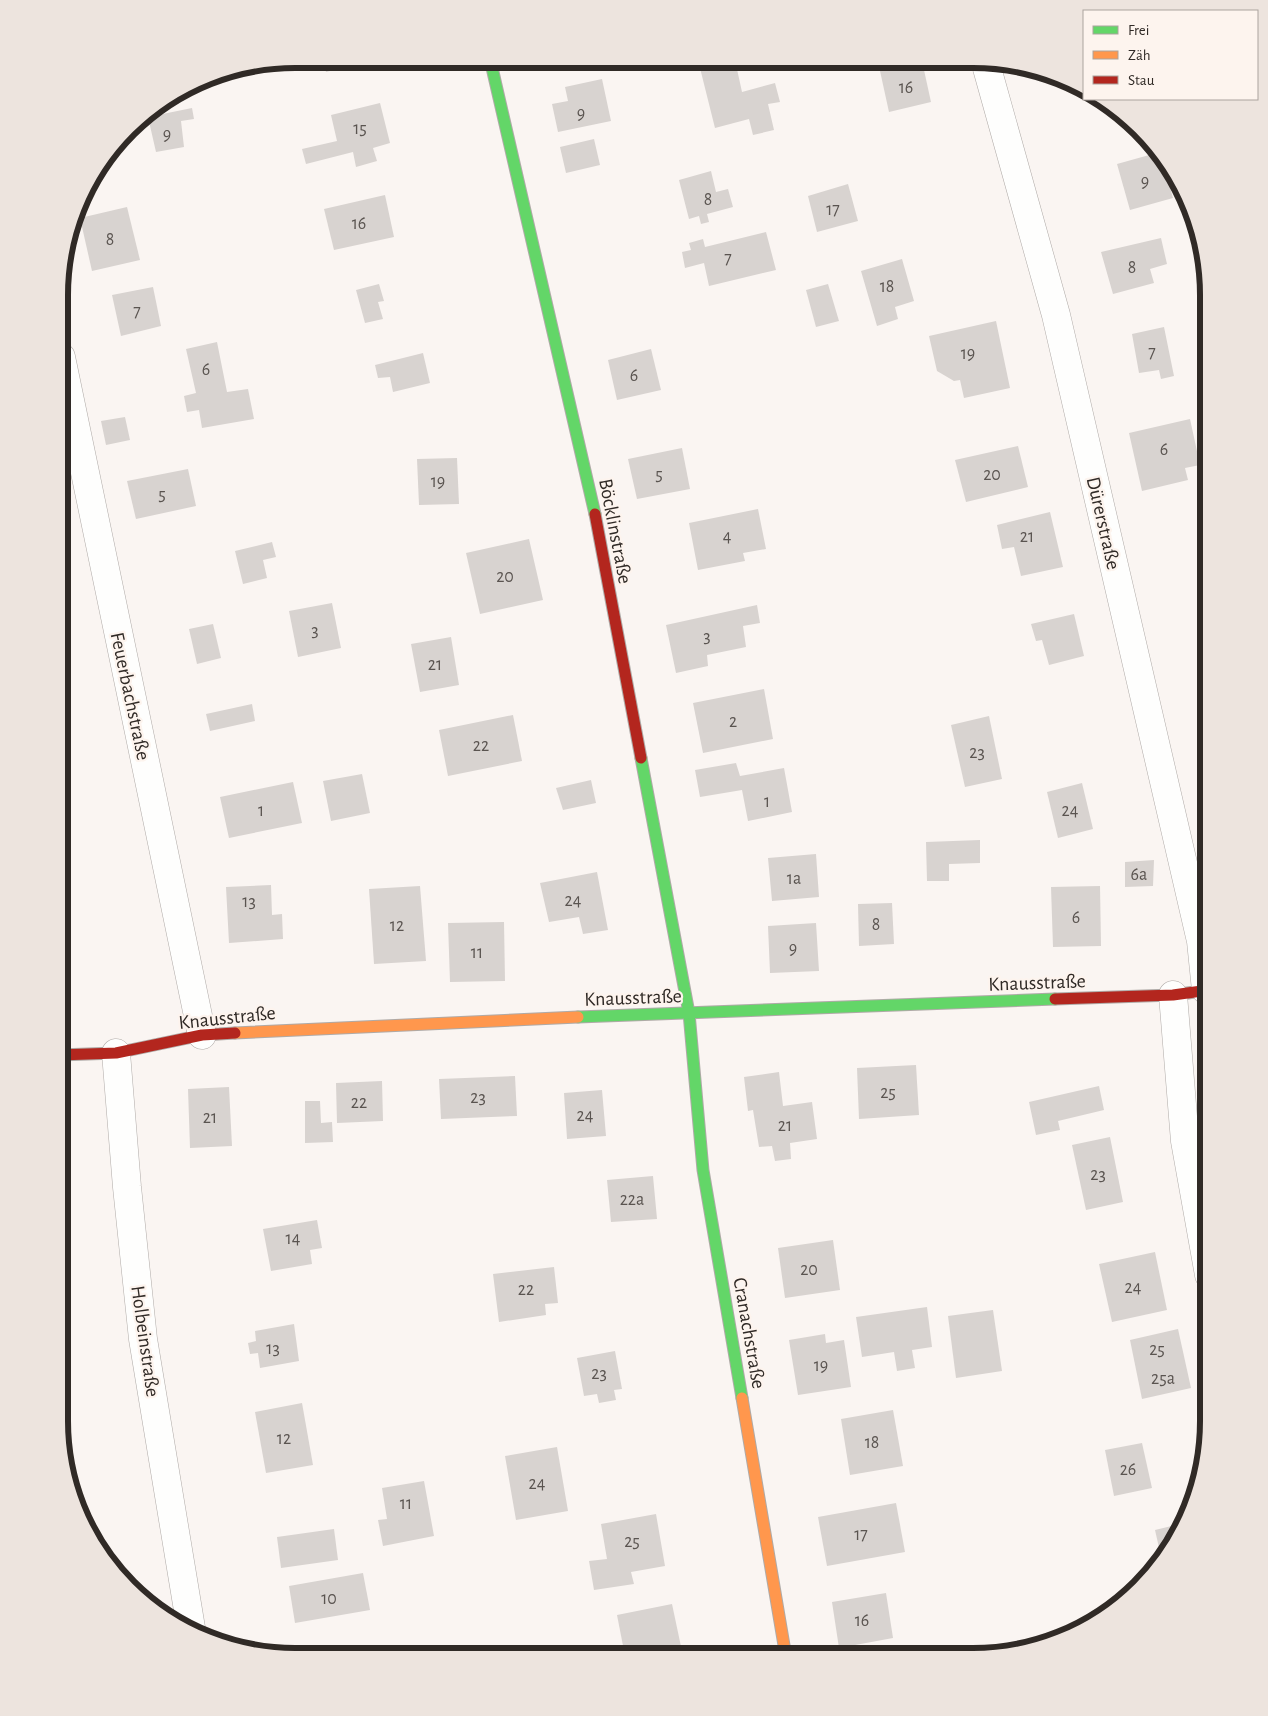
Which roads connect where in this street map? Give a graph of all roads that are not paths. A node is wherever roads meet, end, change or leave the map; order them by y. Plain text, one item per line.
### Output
1 (492, 68) edge
2 (986, 68) edge
3 (68, 391) edge
4 (1200, 944) edge
5 (1200, 991) edge
6 (1173, 995) junction
7 (688, 1013) junction
8 (202, 1035) junction
9 (116, 1053) junction
10 (68, 1055) edge
11 (1200, 1225) edge
12 (190, 1623) edge
13 (784, 1648) edge

1 - 7 street, Böcklinstraße
2 - 4 street, Dürerstraße
3 - 8 street, Feuerbachstraße
5 - 6 street, Knausstraße
6 - 7 street, Knausstraße
6 - 11 street
7 - 8 street, Knausstraße
7 - 13 street, Cranachstraße
8 - 9 street, Knausstraße
9 - 10 street, Knausstraße
9 - 12 street, Holbeinstraße

